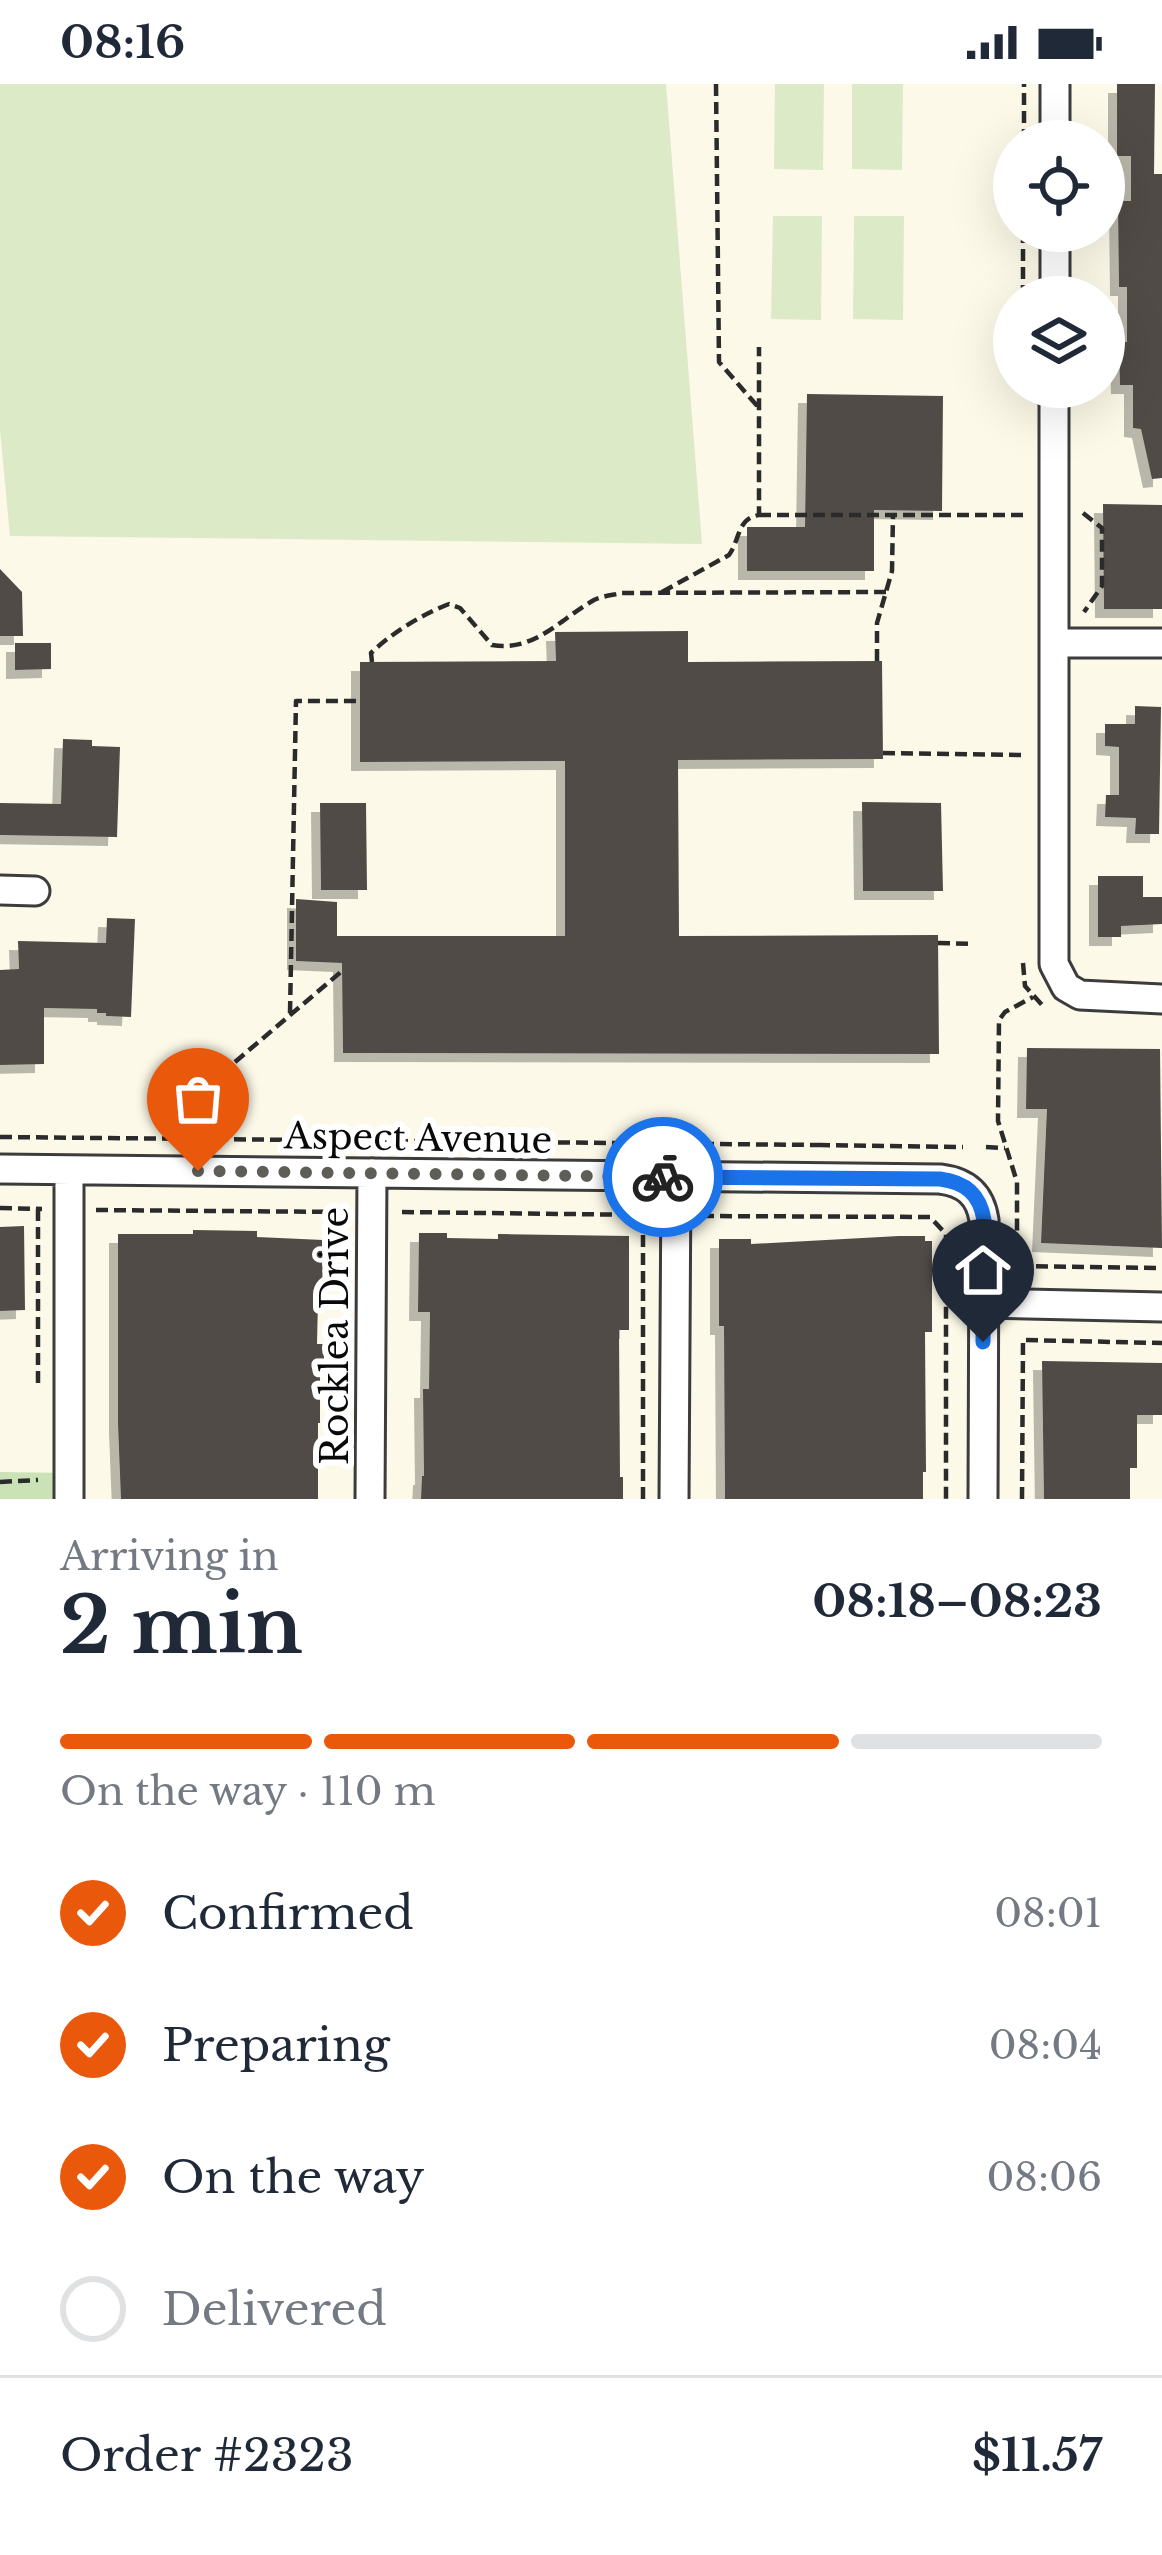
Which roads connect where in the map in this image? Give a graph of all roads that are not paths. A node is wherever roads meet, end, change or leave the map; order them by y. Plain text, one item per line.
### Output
1 (1055, 84) edge
2 (1055, 120) edge
3 (1054, 408) edge
4 (1054, 643) junction
5 (1162, 643) edge
6 (0, 890) edge
7 (34, 891) dead end
8 (1162, 998) edge
9 (0, 1169) edge
10 (69, 1170) junction
11 (372, 1173) junction
12 (676, 1177) junction
13 (984, 1303) junction
14 (1162, 1307) edge
15 (69, 1499) edge
16 (370, 1499) edge
17 (674, 1499) edge
18 (983, 1499) edge

1 - 2 street
3 - 4 street
4 - 5 street
4 - 8 street
6 - 7 street
9 - 10 street, Aspect Avenue
10 - 11 street, Aspect Avenue
10 - 15 street
11 - 12 street, Aspect Avenue
11 - 16 street, Rocklea Drive
12 - 13 street, Aspect Avenue
12 - 17 street
13 - 14 street
13 - 18 street

